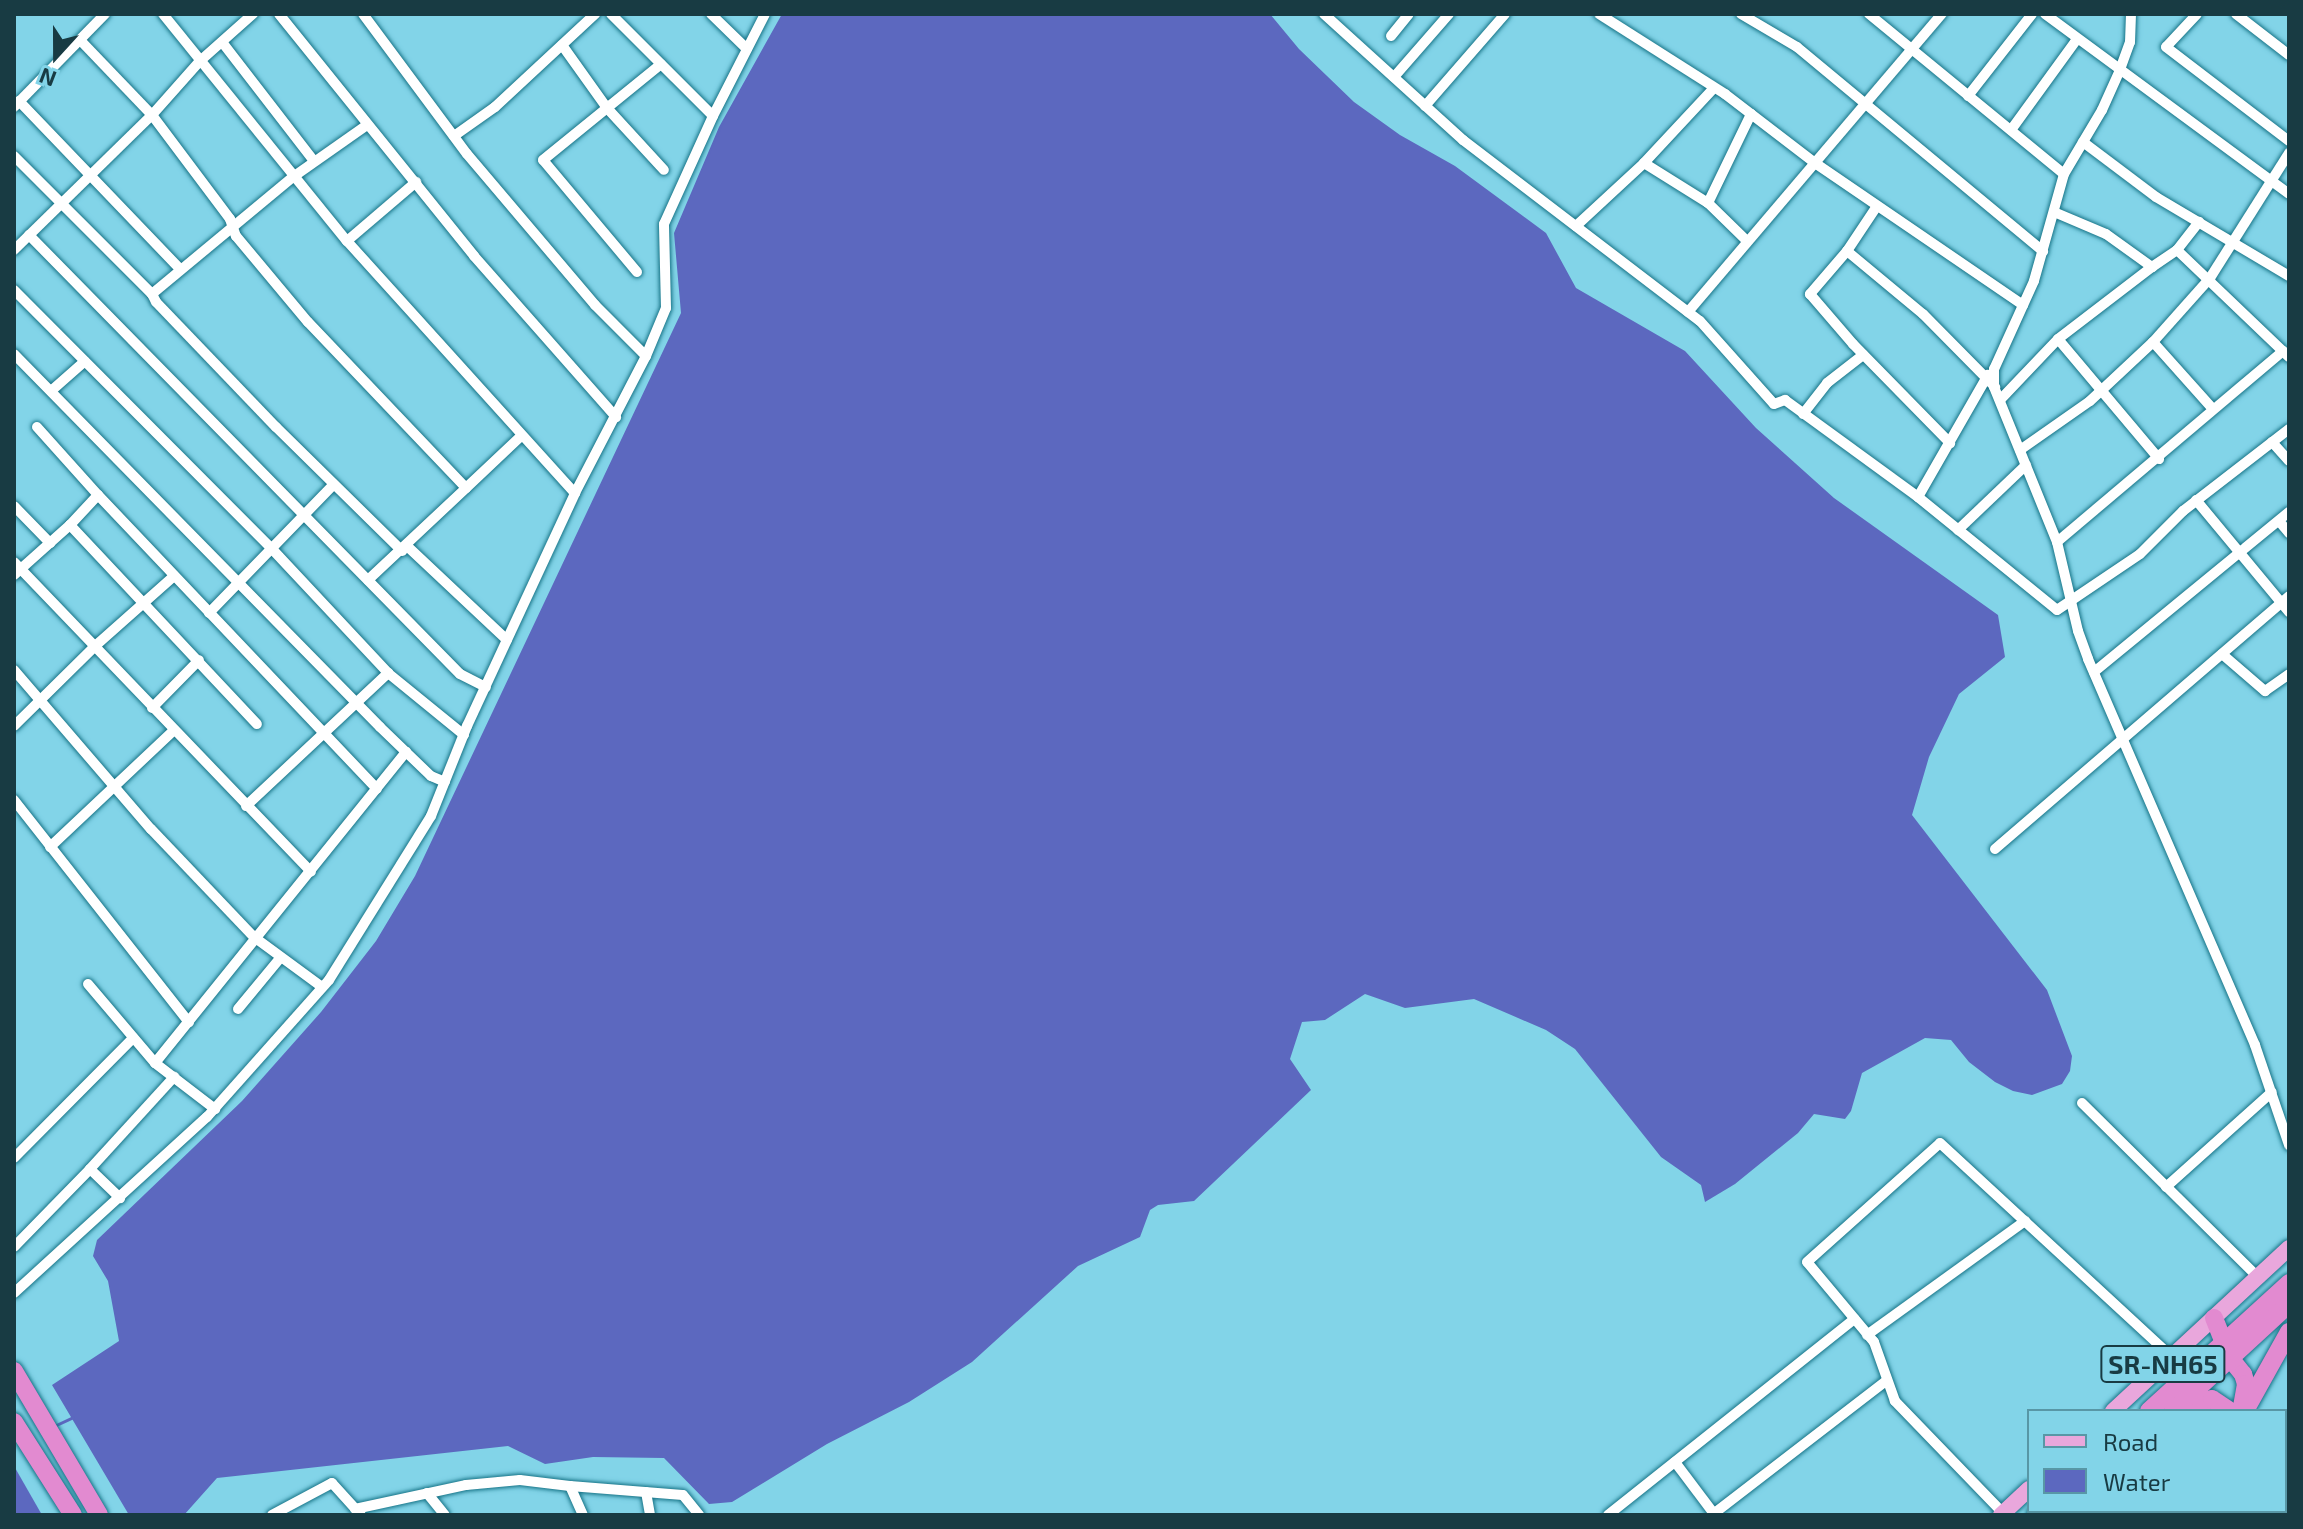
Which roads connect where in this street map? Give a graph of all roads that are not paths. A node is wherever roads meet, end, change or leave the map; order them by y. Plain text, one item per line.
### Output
1 (105, 14) edge
2 (163, 14) edge
3 (253, 14) edge
4 (279, 14) edge
5 (363, 14) edge
6 (595, 14) edge
7 (611, 14) edge
8 (711, 14) edge
9 (765, 14) edge
10 (1324, 14) edge
11 (1409, 14) edge
12 (1449, 14) edge
13 (1505, 14) edge
14 (1599, 14) edge
15 (1741, 14) edge
16 (1869, 14) edge
17 (1942, 14) edge
18 (2032, 14) edge
19 (2045, 14) edge
20 (2131, 14) edge
21 (2197, 14) edge
22 (2236, 14) edge
23 (1391, 36) dead end
24 (2077, 39) junction
25 (81, 41) junction
26 (222, 42) junction
27 (562, 45) junction
28 (747, 49) junction
29 (1913, 50) junction
30 (2289, 55) edge
31 (200, 61) junction
32 (661, 64) junction
33 (2120, 70) junction
34 (1394, 77) junction
35 (1713, 89) junction
36 (1968, 96) junction
37 (17, 104) edge
38 (1868, 104) junction
39 (1425, 106) junction
40 (607, 108) junction
41 (1751, 114) junction
42 (152, 115) junction
43 (713, 116) junction
44 (367, 125) junction
45 (2011, 130) junction
46 (454, 136) junction
47 (2289, 141) edge
48 (2083, 142) junction
49 (2289, 153) edge
50 (14, 156) edge
51 (314, 161) junction
52 (1644, 163) junction
53 (1815, 163) junction
54 (664, 170) dead end
55 (90, 174) junction
56 (2064, 174) junction
57 (293, 177) junction
58 (2272, 181) junction
59 (416, 182) junction
60 (2289, 194) edge
61 (62, 202) junction
62 (1708, 203) junction
63 (1877, 206) junction
64 (2054, 212) junction
65 (2199, 222) junction
66 (1576, 226) junction
67 (233, 228) junction
68 (29, 235) junction
69 (347, 241) junction
70 (1747, 241) junction
71 (2233, 242) junction
72 (14, 250) edge
73 (2177, 250) junction
74 (1847, 251) junction
75 (2043, 251) junction
76 (2152, 267) junction
77 (180, 269) junction
78 (637, 272) dead end
79 (2289, 276) edge
80 (2210, 278) junction
81 (14, 290) edge
82 (152, 294) junction
83 (2023, 305) junction
84 (1688, 312) junction
85 (2058, 339) junction
86 (2153, 342) junction
87 (14, 354) edge
88 (2286, 354) edge
89 (1863, 355) junction
90 (646, 356) junction
91 (85, 361) junction
92 (1989, 384) junction
93 (2011, 390) junction
94 (2103, 390) junction
95 (51, 391) junction
96 (2000, 400) junction
97 (2212, 408) junction
98 (1803, 414) junction
99 (616, 417) junction
100 (37, 427) dead end
101 (2289, 429) edge
102 (521, 436) junction
103 (2272, 442) junction
104 (1950, 443) junction
105 (2020, 450) junction
106 (2159, 459) junction
107 (2289, 461) edge
108 (2026, 465) junction
109 (333, 485) junction
110 (466, 488) junction
111 (575, 493) junction
112 (98, 495) junction
113 (1918, 497) junction
114 (2196, 500) junction
115 (14, 506) edge
116 (2289, 512) edge
117 (304, 515) junction
118 (2279, 521) junction
119 (70, 525) junction
120 (1958, 530) junction
121 (2289, 533) edge
122 (2057, 542) junction
123 (50, 543) junction
124 (405, 549) junction
125 (273, 550) junction
126 (2241, 553) junction
127 (16, 568) edge
128 (174, 576) junction
129 (368, 580) junction
130 (241, 584) junction
131 (143, 601) junction
132 (2071, 603) junction
133 (2287, 604) edge
134 (209, 613) junction
135 (507, 640) junction
136 (94, 647) junction
137 (2222, 654) junction
138 (199, 660) junction
139 (14, 670) edge
140 (2094, 672) junction
141 (388, 673) junction
142 (2289, 674) edge
143 (486, 687) junction
144 (41, 699) junction
145 (356, 702) junction
146 (152, 708) junction
147 (257, 724) dead end
148 (14, 726) edge
149 (174, 730) junction
150 (323, 735) junction
151 (464, 735) junction
152 (2123, 740) junction
153 (406, 752) junction
154 (445, 782) junction
155 (117, 786) junction
156 (377, 789) junction
157 (14, 800) edge
158 (246, 806) junction
159 (50, 847) junction
160 (1995, 849) dead end
161 (311, 872) junction
162 (254, 937) junction
163 (281, 957) junction
164 (88, 984) dead end
165 (322, 987) junction
166 (238, 1009) dead end
167 (189, 1022) junction
168 (132, 1039) junction
169 (155, 1063) junction
170 (174, 1077) junction
171 (2272, 1092) junction
172 (2082, 1103) dead end
173 (215, 1109) junction
174 (2289, 1145) edge
175 (15, 1155) edge
176 (90, 1169) junction
177 (2166, 1187) junction
178 (120, 1198) junction
179 (2025, 1221) junction
180 (14, 1247) edge
181 (2289, 1248) edge
182 (2258, 1277) junction
183 (2289, 1283) edge
184 (14, 1293) edge
185 (2289, 1304) edge
186 (2214, 1318) junction
187 (1854, 1319) junction
188 (1867, 1335) junction
189 (2289, 1335) edge
190 (2231, 1350) junction
191 (2171, 1356) junction
192 (14, 1371) edge
193 (1887, 1380) junction
194 (2245, 1407) edge
195 (2115, 1409) edge
196 (2152, 1409) edge
197 (2177, 1409) edge
198 (2180, 1409) edge
199 (2227, 1409) edge
200 (14, 1422) edge
201 (1675, 1462) junction
202 (570, 1486) junction
203 (2027, 1491) edge
204 (646, 1492) junction
205 (427, 1493) junction
206 (358, 1512) edge
207 (1714, 1514) edge
208 (2002, 1514) edge
209 (73, 1515) edge
210 (99, 1515) edge
211 (272, 1515) edge
212 (445, 1515) edge
213 (583, 1515) edge
214 (650, 1515) edge
215 (699, 1515) edge
216 (1608, 1515) edge

1 - 25 street
2 - 31 street
3 - 26 street
4 - 44 street
5 - 46 street
6 - 27 street
7 - 32 street
8 - 28 street
9 - 28 street
10 - 34 street
11 - 23 street
12 - 34 street
13 - 39 street
14 - 35 street
15 - 38 street
16 - 29 street
17 - 29 street
18 - 36 street
19 - 24 street
20 - 33 street
21 - 47 street
22 - 30 street
24 - 33 street
24 - 45 street
25 - 37 street
25 - 42 street
26 - 31 street
26 - 51 street
27 - 40 street
27 - 46 street
28 - 43 street
29 - 36 street
29 - 38 street
31 - 42 street
31 - 57 street
32 - 40 street
32 - 43 street
33 - 48 street
33 - 58 street
34 - 39 street
35 - 41 street
35 - 52 street
36 - 45 street
37 - 55 street
38 - 53 street
38 - 75 street
39 - 66 street
40 - 54 street
40 - 78 street
41 - 53 street
41 - 62 street
42 - 55 street
42 - 67 street
43 - 90 street
44 - 51 street
44 - 59 street
45 - 56 street
46 - 90 street
48 - 56 street
48 - 65 street
49 - 58 street
50 - 61 street
51 - 57 street
52 - 62 street
52 - 66 street
53 - 63 street
53 - 70 street
55 - 61 street
55 - 77 street
56 - 64 street
57 - 67 street
57 - 69 street
58 - 60 street
58 - 71 street
59 - 69 street
59 - 99 street
61 - 68 street
61 - 82 street
62 - 70 street
63 - 74 street
63 - 83 street
64 - 75 street
64 - 76 street
65 - 71 street
65 - 73 street
66 - 84 street
67 - 77 street
67 - 110 street
68 - 72 street
68 - 117 street
69 - 102 street
70 - 84 street
71 - 79 street
71 - 80 street
73 - 76 street
73 - 80 street
74 - 89 street
74 - 92 street
75 - 83 street
76 - 85 street
77 - 82 street
80 - 86 street
80 - 88 street
81 - 91 street
82 - 109 street
83 - 92 street
84 - 98 street
85 - 93 street
85 - 94 street
86 - 94 street
86 - 97 street
87 - 95 street
88 - 97 street
89 - 98 street
89 - 104 street
90 - 99 street
91 - 95 street
91 - 125 street
92 - 93 street
92 - 96 street
92 - 104 street
93 - 96 street
94 - 105 street
94 - 106 street
95 - 130 street
96 - 105 street
97 - 106 street
98 - 113 street
99 - 111 street
100 - 112 street
101 - 103 street
102 - 110 street
102 - 111 street
103 - 107 street
103 - 114 street
104 - 113 street
105 - 108 street
106 - 122 street
108 - 120 street
108 - 122 street
109 - 117 street
109 - 124 street
110 - 124 street
111 - 135 street
112 - 119 street
112 - 128 street
113 - 120 street
114 - 126 street
114 - 132 street
115 - 123 street
116 - 118 street
117 - 125 street
117 - 129 street
118 - 121 street
118 - 126 street
119 - 123 street
119 - 131 street
120 - 132 street
122 - 132 street
123 - 127 street
124 - 129 street
124 - 135 street
125 - 130 street
125 - 141 street
126 - 133 street
126 - 140 street
127 - 136 street
128 - 131 street
128 - 134 street
129 - 143 street
130 - 134 street
130 - 145 street
131 - 136 street
131 - 138 street
132 - 140 street
133 - 137 street
134 - 150 street
135 - 143 street
136 - 144 street
136 - 146 street
137 - 142 street
137 - 152 street
138 - 146 street
138 - 147 street
139 - 144 street
140 - 152 street
141 - 145 street
141 - 151 street
143 - 151 street
144 - 148 street
144 - 155 street
145 - 150 street
145 - 153 street
146 - 149 street
149 - 155 street
149 - 158 street
150 - 156 street
150 - 158 street
151 - 154 street
152 - 160 street
152 - 171 street
153 - 154 street
153 - 156 street
154 - 165 street
155 - 159 street
155 - 162 street
156 - 161 street
157 - 159 street
158 - 161 street
159 - 167 street
161 - 162 street
162 - 163 street
162 - 167 street
163 - 165 street
163 - 166 street
164 - 168 street
165 - 173 street
167 - 169 street
168 - 169 street
168 - 175 street
169 - 170 street
170 - 173 street
170 - 176 street
171 - 174 street
171 - 177 street
172 - 177 street
173 - 178 street
176 - 178 street
176 - 180 street
177 - 182 street
178 - 184 street
179 - 187 street
179 - 188 street
179 - 191 street
181 - 182 main road, SR-NH65
182 - 186 main road, SR-NH65
183 - 190 highway
185 - 190 highway
186 - 190 highway, SR-NH65
186 - 191 main road, SR-NH65
187 - 188 street
187 - 201 street
188 - 193 street
189 - 194 highway
190 - 194 highway
190 - 196 highway
190 - 197 highway
191 - 195 main road, SR-NH65
192 - 210 highway
193 - 207 street
193 - 208 street
198 - 199 highway
200 - 209 highway
201 - 207 street
201 - 216 street
202 - 204 street
202 - 205 street
202 - 213 street
203 - 208 main road
204 - 214 street
204 - 215 street
205 - 206 street
205 - 212 street
206 - 211 street

